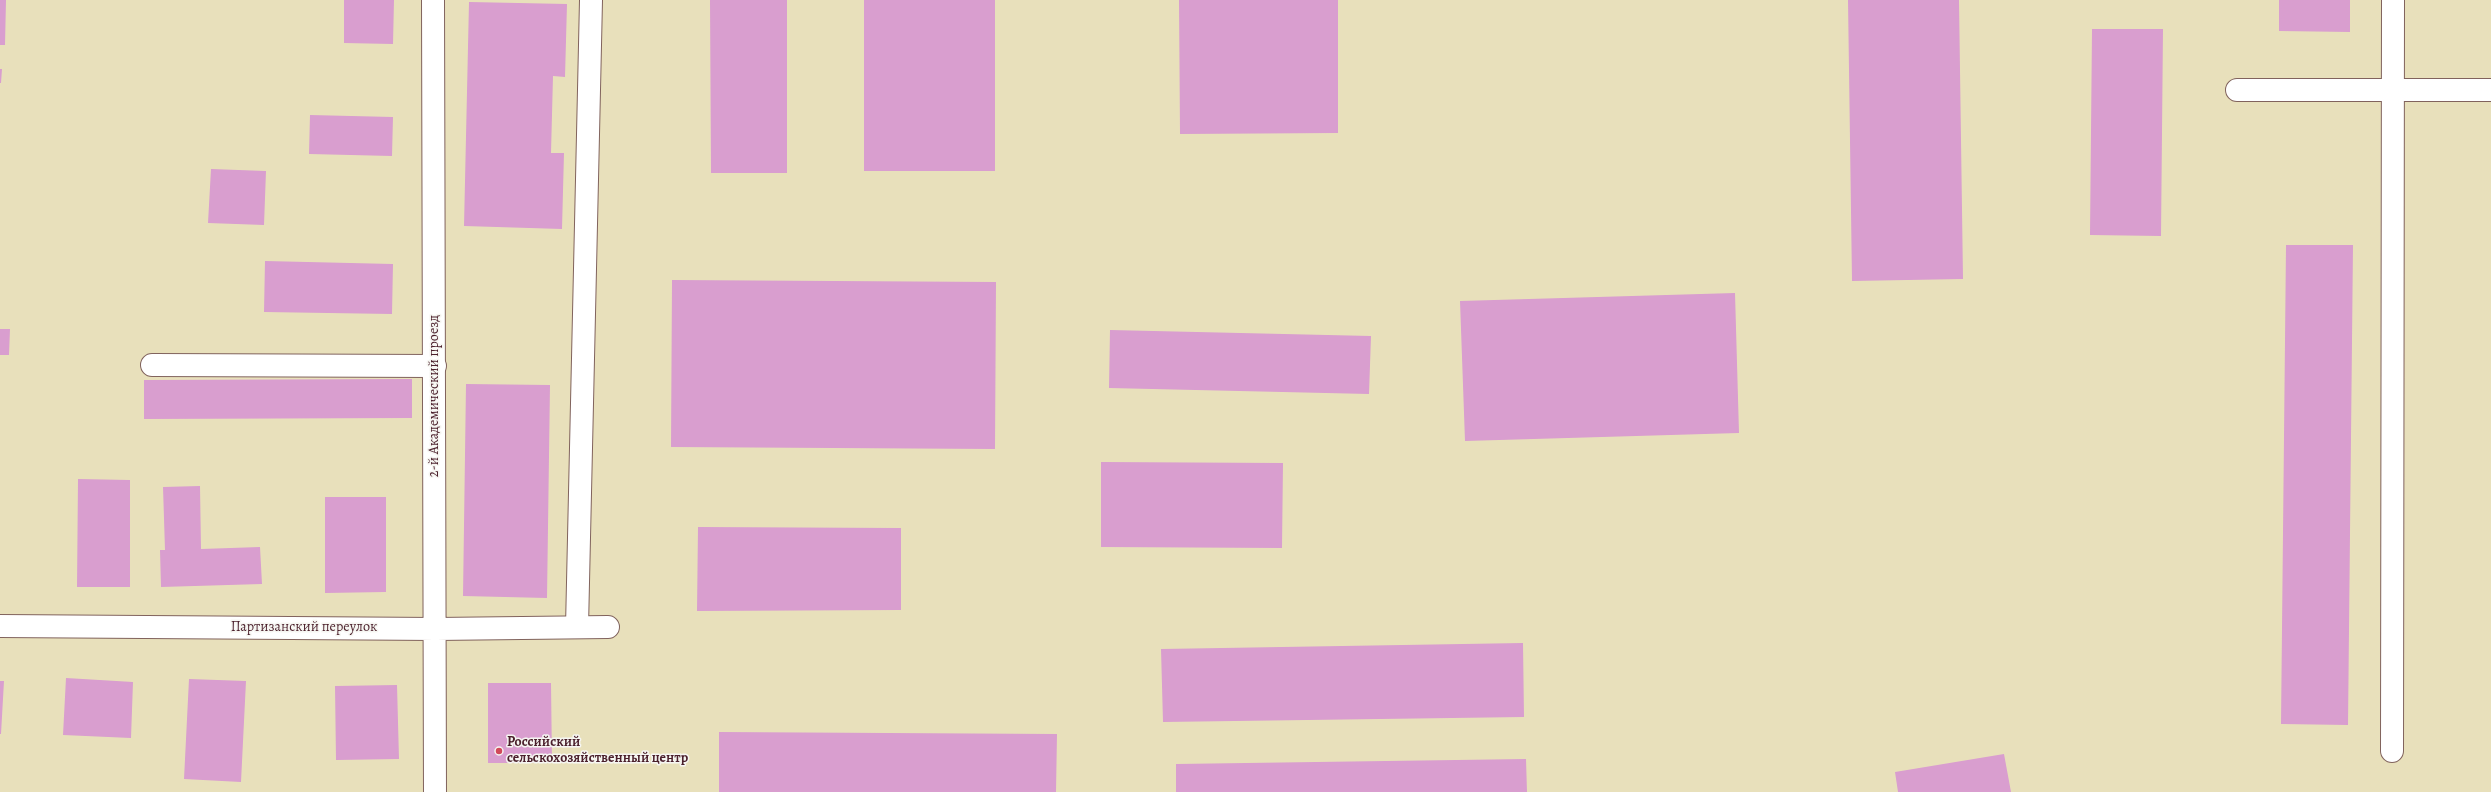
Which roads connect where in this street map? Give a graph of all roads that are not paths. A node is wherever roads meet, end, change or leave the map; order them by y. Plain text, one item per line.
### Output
1 (433, 0) edge
2 (592, 0) edge
3 (2393, 0) edge
4 (2237, 90) dead end
5 (2392, 90) junction
6 (2491, 90) edge
7 (152, 365) dead end
8 (435, 366) junction
9 (0, 626) edge
10 (577, 627) junction
11 (608, 627) dead end
12 (436, 628) junction
13 (2392, 751) dead end
14 (435, 792) edge

1 - 8 street, 2-й Академический проезд
2 - 10 street
3 - 5 street
4 - 5 street
5 - 6 street
5 - 13 street
7 - 8 street
8 - 12 street, 2-й Академический проезд
9 - 12 street, Партизанский переулок
10 - 11 street, Партизанский переулок
10 - 12 street, Партизанский переулок
12 - 14 street, 2-й Академический проезд

